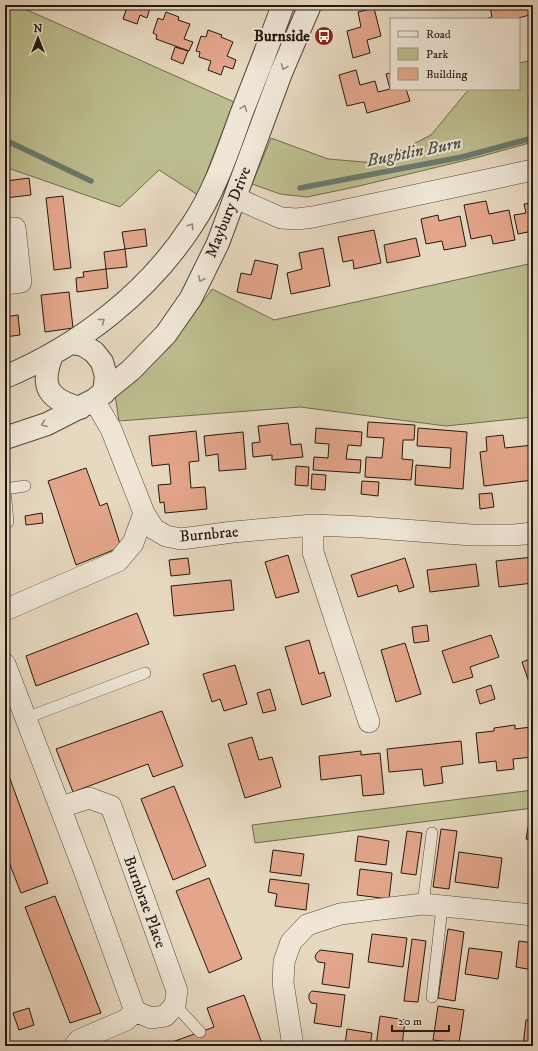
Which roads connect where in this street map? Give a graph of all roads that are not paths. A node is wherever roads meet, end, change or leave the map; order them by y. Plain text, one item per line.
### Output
1 (283, 5) edge
2 (310, 5) edge
3 (533, 170) edge
4 (236, 198) junction
5 (5, 229) edge
6 (5, 284) edge
7 (71, 343) junction
8 (52, 355) junction
9 (5, 377) edge
10 (92, 400) junction
11 (5, 438) edge
12 (25, 486) dead end
13 (5, 489) edge
14 (144, 513) junction
15 (8, 522) dead end
16 (313, 525) junction
17 (533, 533) edge
18 (5, 610) edge
19 (5, 664) edge
20 (145, 673) dead end
21 (26, 718) junction
22 (369, 722) dead end
23 (60, 807) junction
24 (432, 833) dead end
25 (432, 905) junction
26 (533, 915) edge
27 (432, 997) dead end
28 (175, 1005) junction
29 (135, 1011) junction
30 (200, 1032) dead end
31 (74, 1046) edge
32 (292, 1046) edge

7 -> 1 street, Maybury Drive
2 -> 4 street, Maybury Drive
3 - 4 street
4 -> 10 street, Maybury Drive
5 - 6 street
7 - 8 street, Maybury Drive
7 - 10 street
8 - 9 street, Maybury Drive
8 - 10 street
10 -> 11 street, Maybury Drive
10 - 14 street, Burnbrae
12 - 13 lane
13 - 15 lane
14 - 16 street, Burnbrae
14 - 18 street
16 - 17 street, Burnbrae
16 - 22 street
19 - 21 street
20 - 21 lane
21 - 23 street
23 - 28 street, Burnbrae Place
23 - 29 street
24 - 25 lane
25 - 26 street
25 - 27 lane
25 - 32 street
28 - 29 street
28 - 30 lane
29 - 31 street

